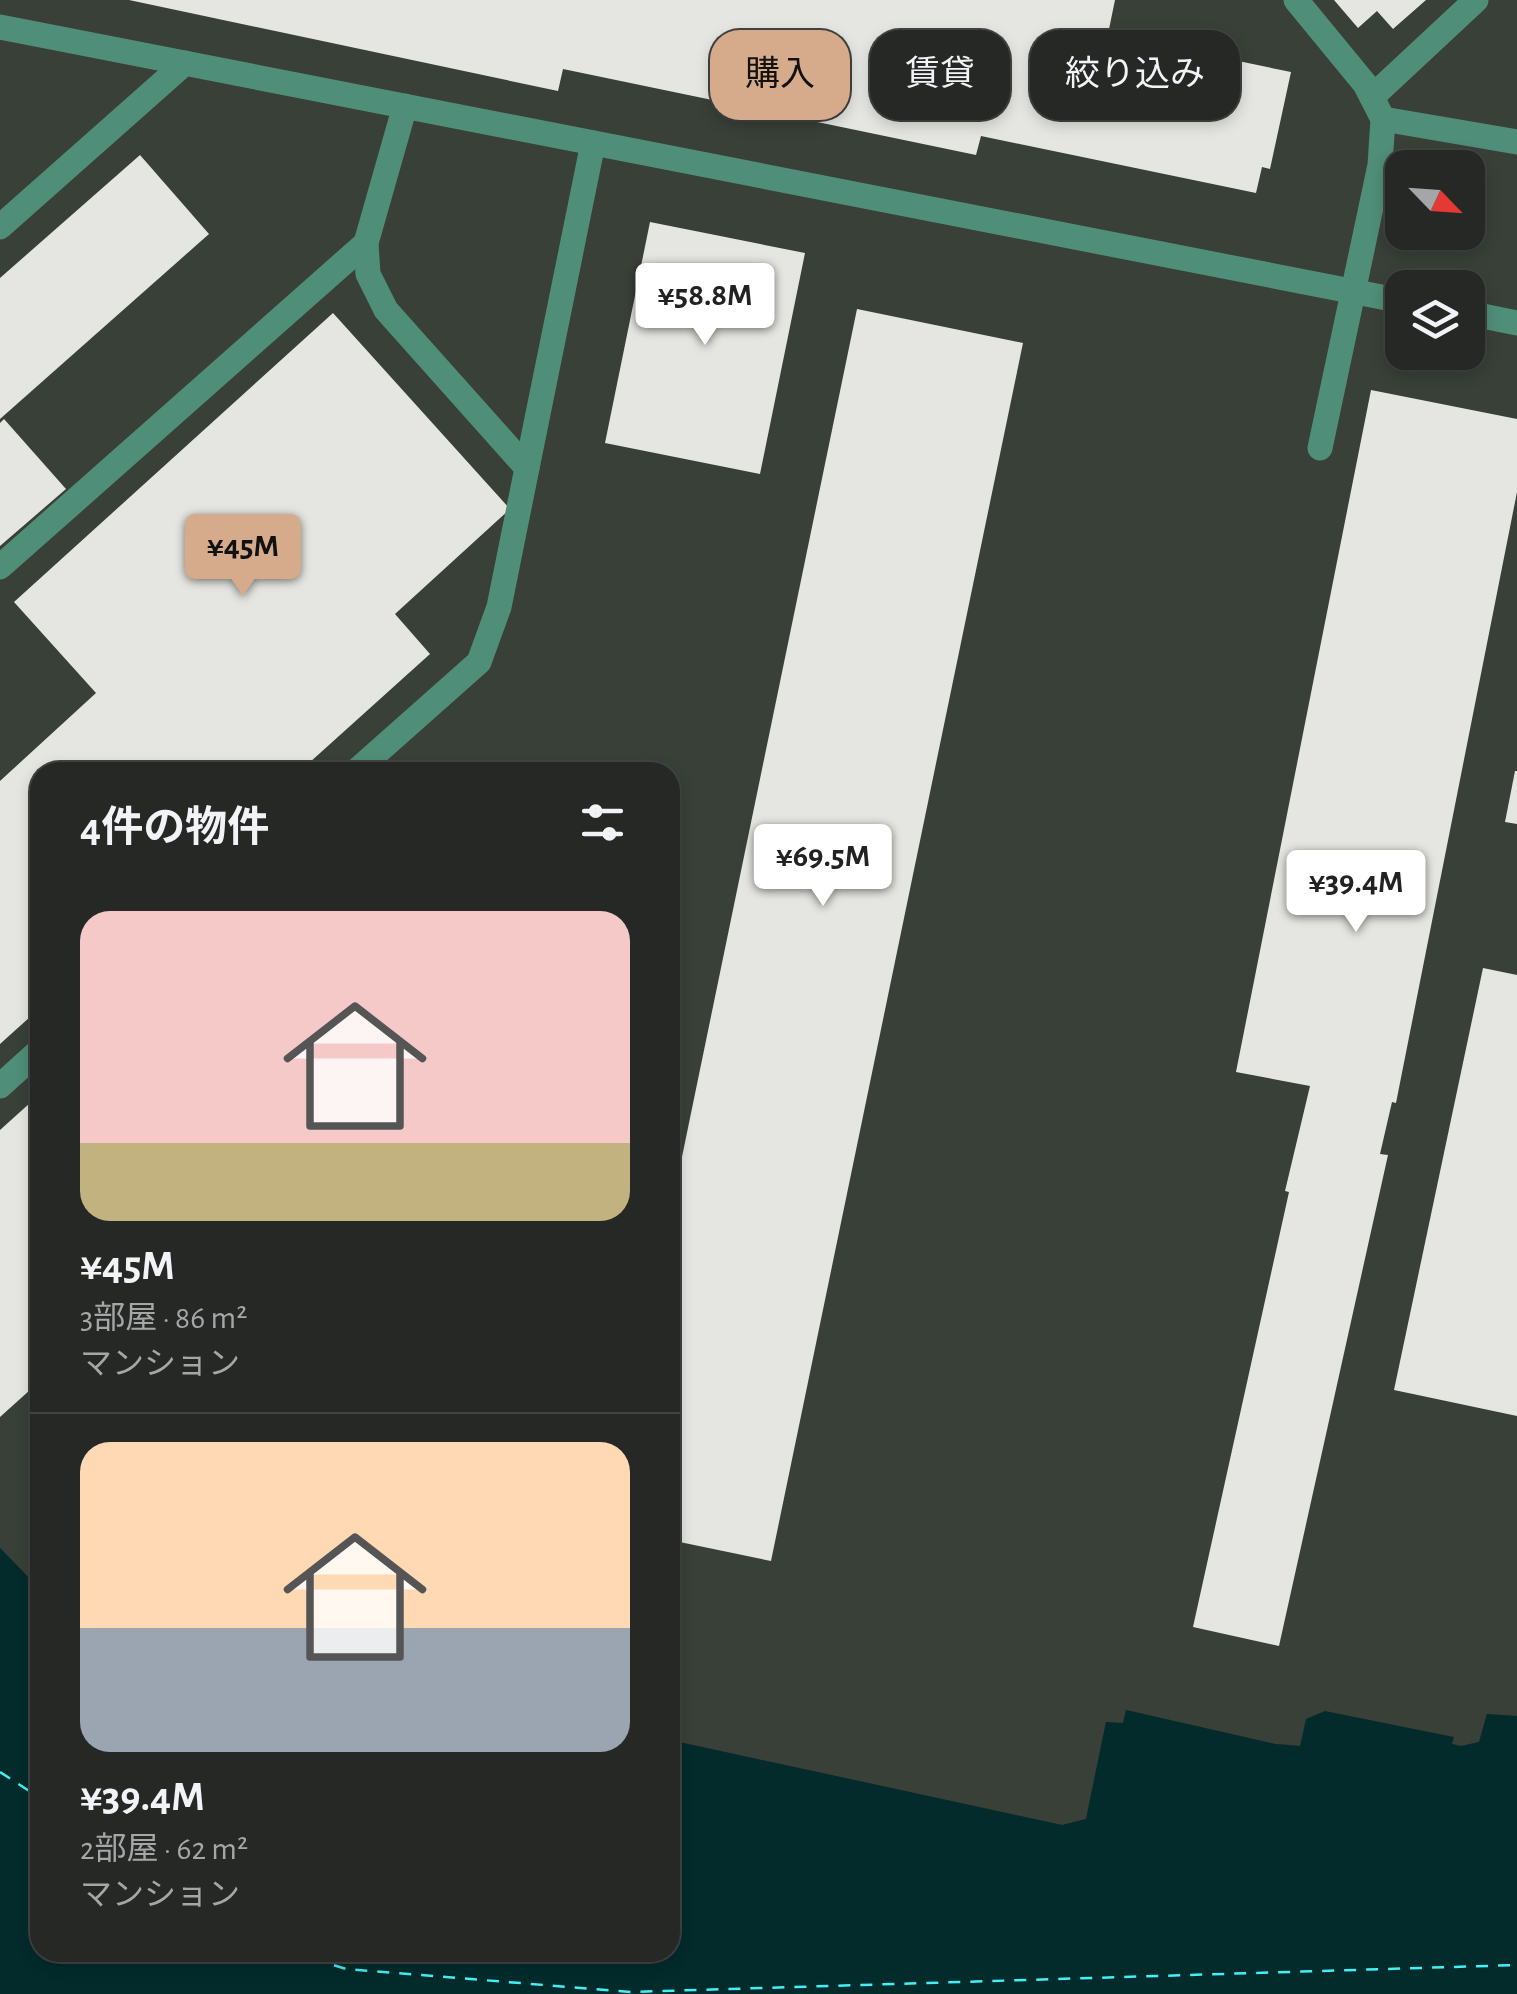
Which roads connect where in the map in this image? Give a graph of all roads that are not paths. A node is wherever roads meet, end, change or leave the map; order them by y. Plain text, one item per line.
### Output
1 (1296, 0) edge
2 (1476, 0) edge
3 (0, 27) edge
4 (185, 63) junction
5 (405, 106) junction
6 (1378, 108) junction
7 (1517, 142) edge
8 (593, 143) junction
9 (0, 227) edge
10 (366, 243) junction
11 (1353, 291) junction
12 (1385, 298) edge
13 (1485, 317) edge
14 (1517, 323) edge
15 (1320, 448) dead end
16 (528, 468) junction
17 (0, 567) edge
18 (365, 762) edge
19 (30, 1059) edge
20 (0, 1086) edge

1 - 6 lane
2 - 6 lane
3 - 4 lane
4 - 5 lane
4 - 9 lane
5 - 8 lane
5 - 10 lane
6 - 7 lane
6 - 11 lane
8 - 11 lane
8 - 16 lane
10 - 16 lane
10 - 17 lane
11 - 12 lane
11 - 15 lane
13 - 14 lane
16 - 18 lane
19 - 20 lane

